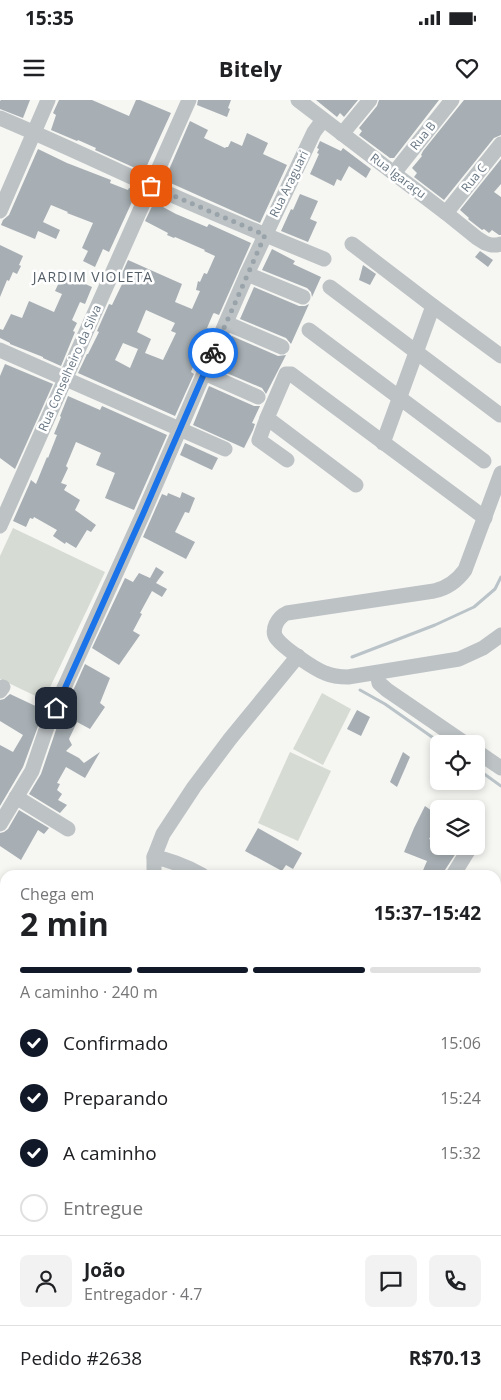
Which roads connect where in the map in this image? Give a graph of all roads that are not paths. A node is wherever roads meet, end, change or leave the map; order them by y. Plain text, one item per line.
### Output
1 (48, 100) edge
2 (189, 100) edge
3 (298, 100) edge
4 (370, 100) edge
5 (452, 100) edge
6 (0, 118) edge
7 (323, 120) junction
8 (34, 132) junction
9 (342, 134) junction
10 (501, 144) edge
11 (394, 172) junction
12 (151, 186) junction
13 (0, 211) edge
14 (446, 212) junction
15 (265, 235) junction
16 (352, 244) dead end
17 (501, 244) edge
18 (324, 259) dead end
19 (247, 274) junction
20 (330, 287) dead end
21 (302, 297) dead end
22 (433, 306) junction
23 (226, 323) junction
24 (309, 330) dead end
25 (282, 347) dead end
26 (0, 350) edge
27 (416, 352) junction
28 (501, 356) edge
29 (204, 372) junction
30 (65, 378) junction
31 (258, 397) dead end
32 (399, 398) junction
33 (500, 415) dead end
34 (267, 418) junction
35 (180, 429) junction
36 (383, 443) junction
37 (225, 449) dead end
38 (287, 460) dead end
39 (484, 461) dead end
40 (501, 473) edge
41 (356, 485) dead end
42 (6, 493) edge
43 (485, 518) junction
44 (0, 526) edge
45 (501, 635) edge
46 (298, 656) junction
47 (377, 672) junction
48 (453, 735) edge
49 (485, 757) edge
50 (501, 768) edge
51 (16, 797) junction
52 (0, 824) edge
53 (68, 829) dead end
54 (466, 855) edge
55 (154, 857) junction
56 (154, 870) edge
57 (193, 870) edge
58 (456, 870) edge

1 - 8 street
2 - 12 street, Rua Conselheiro da Silva
3 - 7 street, Rua Igaraçu
4 - 9 street
5 - 11 street, Rua B
6 - 8 street
7 - 9 street, Rua Igaraçu
7 - 15 street, Rua Araguari
8 - 12 street
8 - 13 street
9 - 11 street, Rua Igaraçu
10 - 14 street, Rua C
11 - 14 street, Rua Igaraçu
12 - 15 street
12 - 30 street, Rua Conselheiro da Silva
14 - 17 street, Rua Igaraçu
15 - 18 street
15 - 19 street, Rua Araguari
16 - 22 street
19 - 21 street
19 - 23 street, Rua Araguari
20 - 27 street
22 - 27 street
22 - 28 street
23 - 25 street
23 - 29 street, Rua Araguari
24 - 32 street
26 - 30 street
27 - 32 street
27 - 33 street
29 - 31 street
29 - 35 street, Rua Araguari
30 - 35 street
30 - 42 street, Rua Conselheiro da Silva
32 - 36 street
32 - 39 street
34 - 36 street
34 - 38 street
34 - 41 street
35 - 37 street
35 - 51 street, Rua Araguari
36 - 43 street
40 - 43 street
42 - 44 street, Rua Conselheiro da Silva
43 - 46 street
45 - 47 street
46 - 47 street
46 - 55 street
47 - 48 street
49 - 50 street
51 - 52 street, Rua Araguari
51 - 53 street
54 - 58 street
55 - 56 street
55 - 57 street

